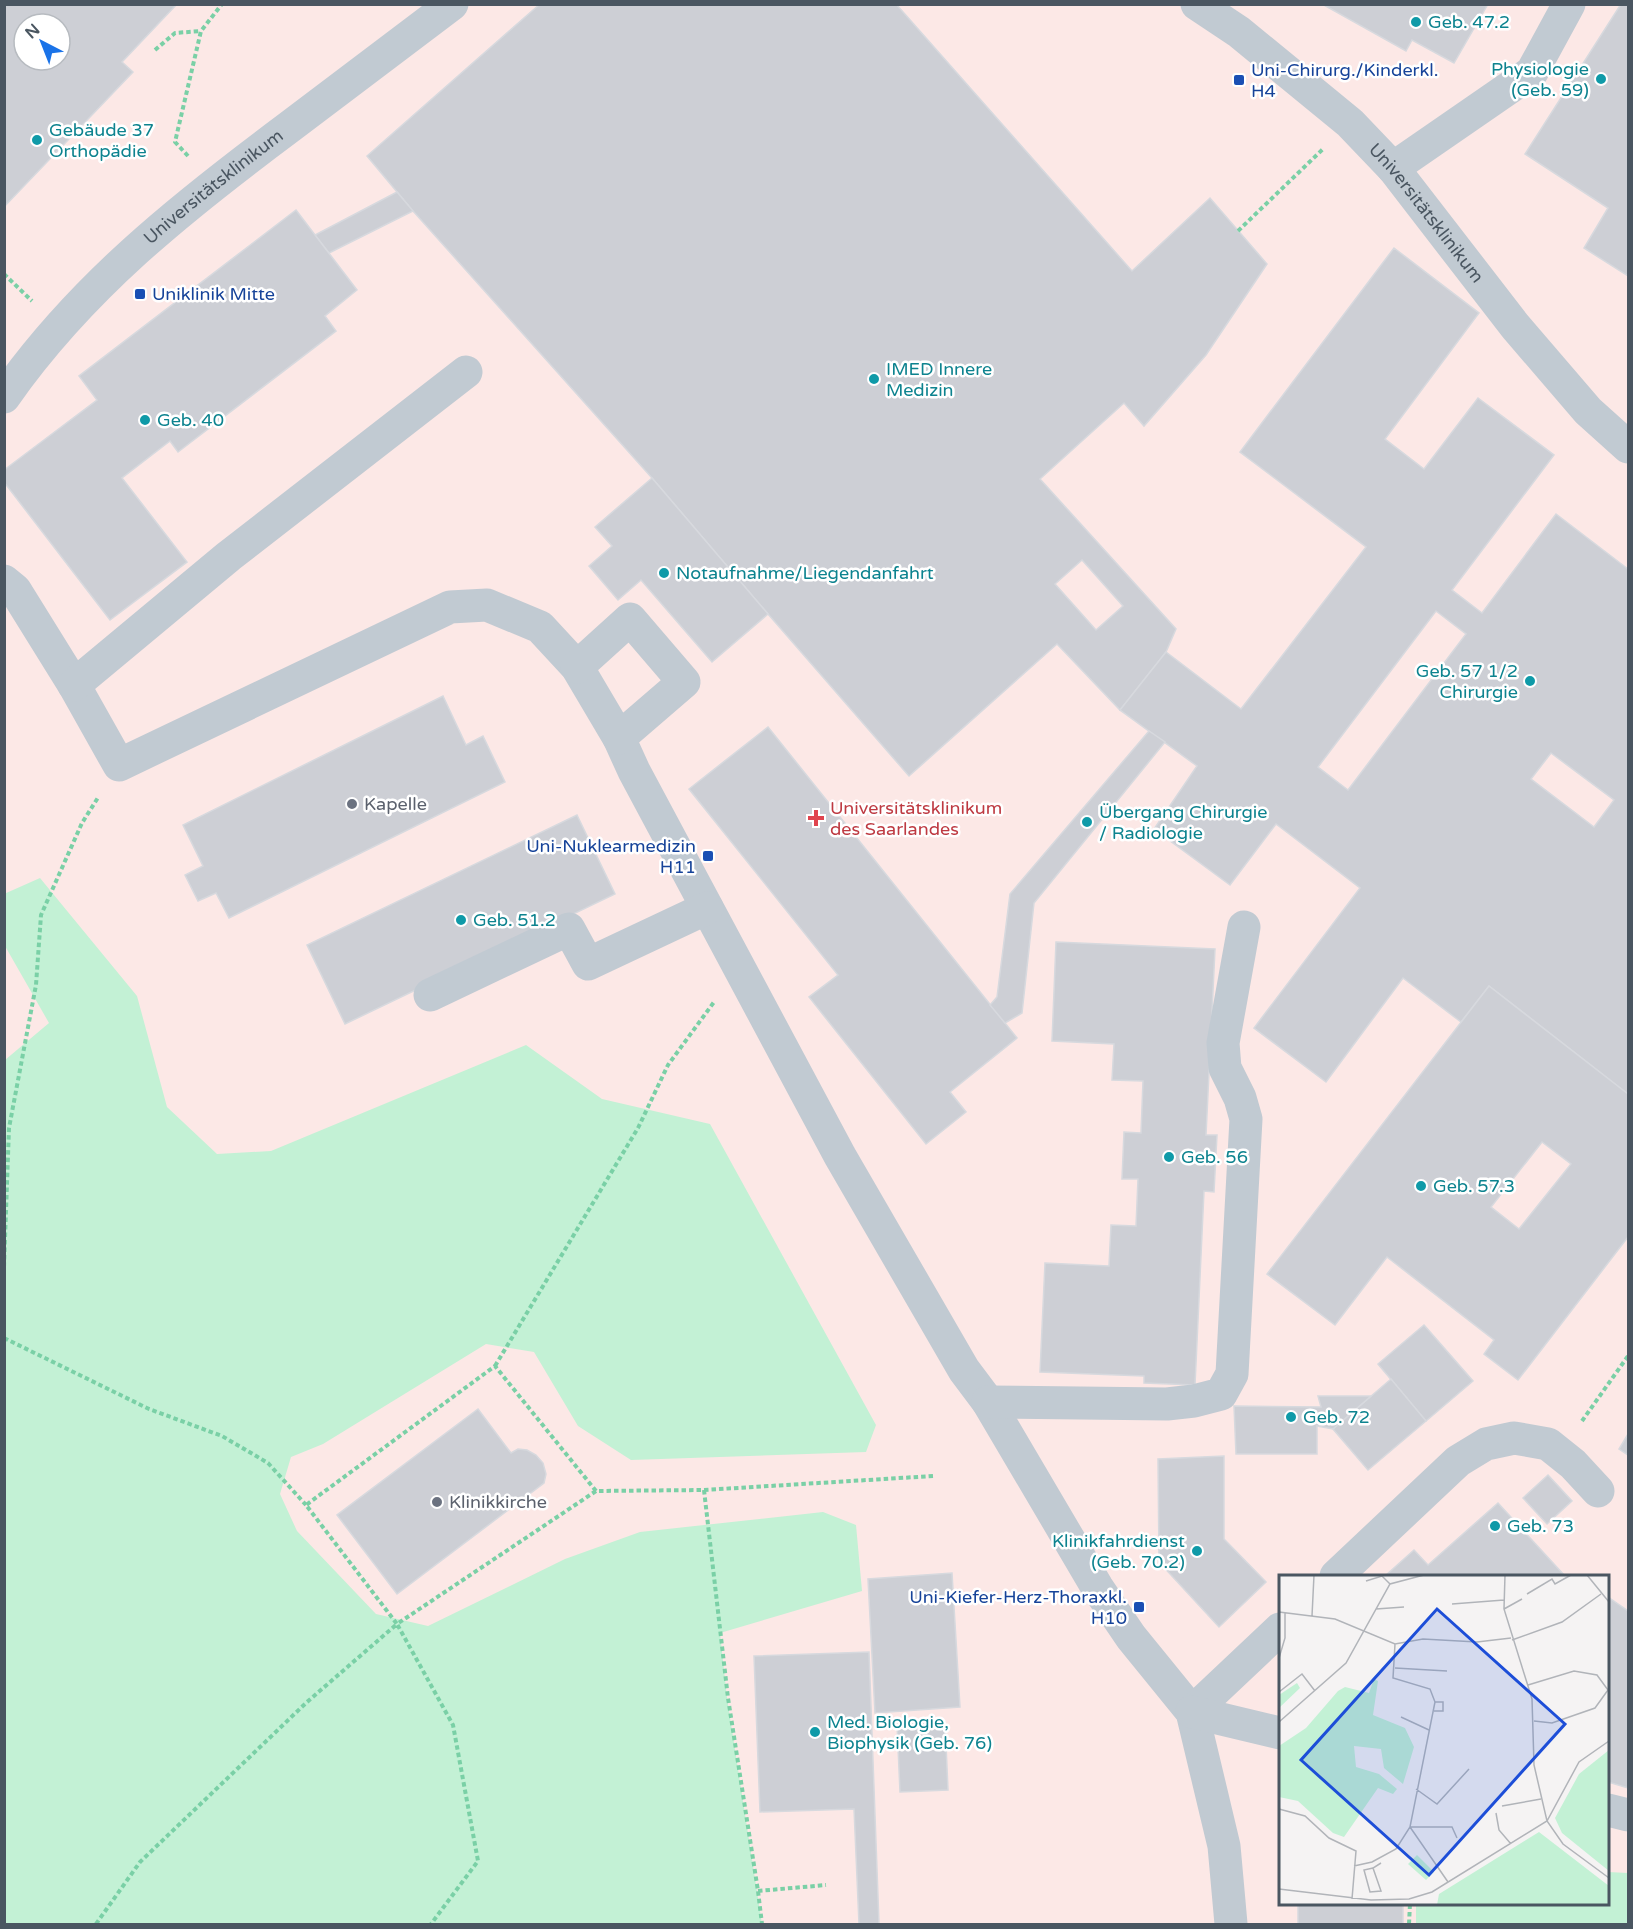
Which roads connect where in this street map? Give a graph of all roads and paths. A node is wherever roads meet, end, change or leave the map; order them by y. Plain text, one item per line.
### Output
1 (222, 4) edge
2 (452, 4) edge
3 (1197, 4) edge
4 (1569, 4) edge
5 (201, 31) junction
6 (155, 50) dead end
7 (1350, 123) junction
8 (1393, 168) junction
9 (212, 184) junction
10 (1238, 231) dead end
11 (466, 372) dead end
12 (4, 397) edge
13 (1629, 447) edge
14 (4, 581) edge
15 (577, 667) junction
16 (75, 686) junction
17 (619, 738) junction
18 (119, 765) junction
19 (706, 908) junction
20 (1244, 927) dead end
21 (738, 968) junction
22 (430, 995) dead end
23 (4, 1267) edge
24 (4, 1338) edge
25 (1629, 1356) edge
26 (495, 1366) junction
27 (988, 1402) junction
28 (1559, 1453) junction
29 (933, 1476) dead end
30 (704, 1490) junction
31 (596, 1491) junction
32 (1598, 1491) dead end
33 (306, 1505) junction
34 (1337, 1575) edge
35 (397, 1624) junction
36 (1279, 1631) edge
37 (1192, 1712) junction
38 (1279, 1733) edge
39 (1609, 1810) edge
40 (1629, 1815) edge
41 (826, 1885) dead end
42 (758, 1891) junction
43 (1410, 1905) edge
44 (96, 1924) edge
45 (431, 1924) edge
46 (762, 1924) edge
47 (1231, 1924) edge
48 (1409, 1924) edge

1 - 5 path
2 - 9 street, Universitätsklinikum
3 - 7 street, Universitätsklinikum
4 - 8 street
5 - 6 path
5 - 9 path
7 - 8 street, Universitätsklinikum
7 - 10 path
8 - 13 street, Universitätsklinikum
9 - 12 street, Universitätsklinikum
11 - 16 street
14 - 16 street
15 - 17 street
15 - 17 street
15 - 18 street
16 - 18 street
17 - 19 street
18 - 23 path
19 - 21 street
19 - 22 street
20 - 27 street
21 - 26 path
21 - 27 street
24 - 33 path
25 - 28 path
26 - 31 path
26 - 33 path
27 - 37 street
28 - 32 street
28 - 34 street
29 - 30 path
30 - 31 path
30 - 42 path
31 - 35 path
33 - 35 path
35 - 44 path
35 - 45 path
36 - 37 street
37 - 38 street
37 - 47 street
39 - 40 street
41 - 42 path
42 - 46 path
43 - 48 path

